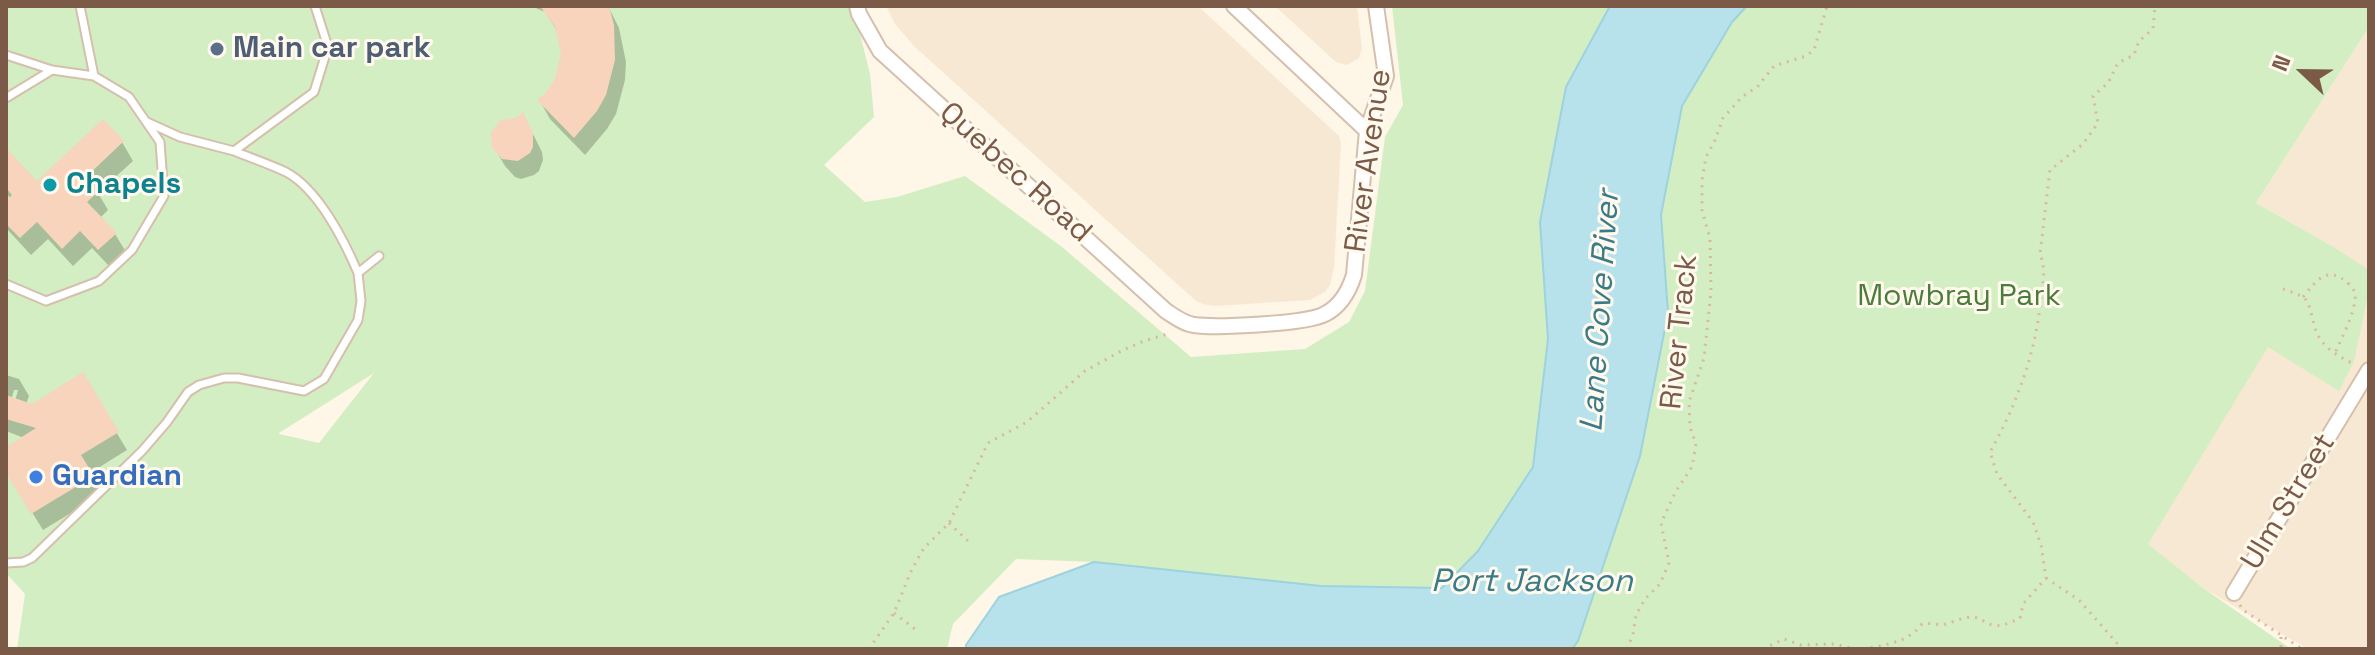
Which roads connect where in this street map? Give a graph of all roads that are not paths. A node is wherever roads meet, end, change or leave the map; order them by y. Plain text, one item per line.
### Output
1 (80, 6) edge
2 (315, 6) edge
3 (857, 6) edge
4 (1234, 6) edge
5 (1376, 6) edge
6 (6, 55) edge
7 (52, 70) junction
8 (94, 76) junction
9 (6, 98) edge
10 (145, 121) junction
11 (1367, 131) junction
12 (234, 151) junction
13 (379, 256) dead end
14 (358, 273) junction
15 (6, 284) edge
16 (1190, 325) joint
17 (2365, 368) edge
18 (6, 563) edge
19 (2234, 593) road end

1 - 8 lane
2 - 12 lane
3 - 16 street, Quebec Road
4 - 11 street
5 - 11 street, River Avenue
6 - 7 lane
7 - 8 lane
7 - 9 lane
8 - 10 lane
10 - 12 lane
10 - 15 lane
11 - 16 street, River Avenue
12 - 14 lane
13 - 14 lane
14 - 18 lane
17 - 19 street, Ulm Street

